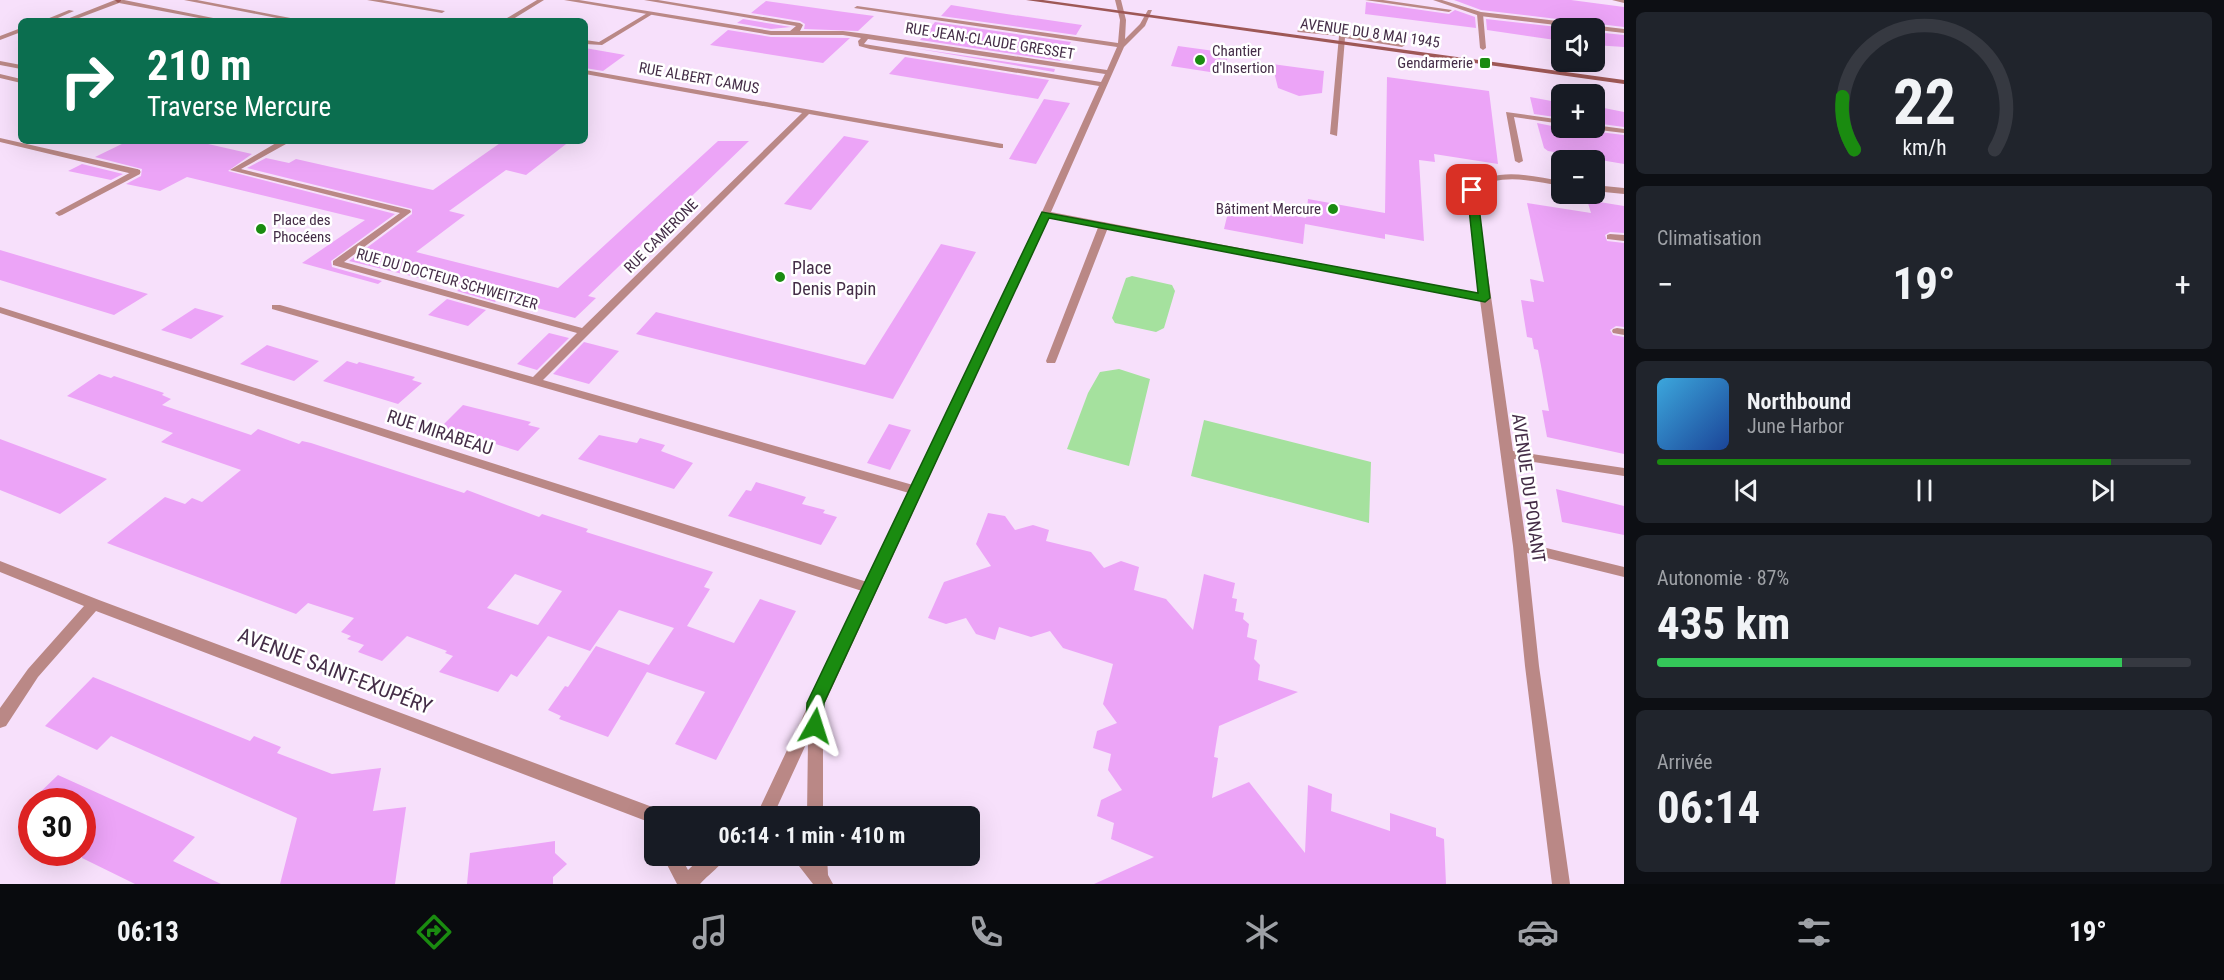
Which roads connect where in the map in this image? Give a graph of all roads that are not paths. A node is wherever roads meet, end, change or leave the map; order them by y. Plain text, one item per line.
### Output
1 (101, 0) edge
2 (119, 0) edge
3 (187, 0) edge
4 (370, 0) edge
5 (541, 0) edge
6 (567, 0) edge
7 (647, 0) edge
8 (708, 0) edge
9 (1029, 0) edge
10 (1071, 0) edge
11 (1368, 0) edge
12 (1436, 0) edge
13 (1615, 0) edge
14 (390, 1) edge
15 (1624, 1) edge
16 (1120, 7) edge
17 (697, 8) junction
18 (857, 8) dead end
19 (442, 11) dead end
20 (649, 14) junction
21 (1148, 14) junction
22 (1480, 14) junction
23 (53, 18) edge
24 (73, 18) edge
25 (210, 18) edge
26 (286, 18) edge
27 (511, 18) edge
28 (18, 31) edge
29 (1300, 31) junction
30 (1624, 32) edge
31 (788, 34) junction
32 (867, 36) junction
33 (0, 38) edge
34 (18, 39) edge
35 (1341, 40) junction
36 (588, 43) edge
37 (0, 45) edge
38 (1401, 45) junction
39 (1121, 46) junction
40 (1483, 48) dead end
41 (0, 63) edge
42 (18, 67) edge
43 (588, 73) edge
44 (1109, 73) junction
45 (0, 76) edge
46 (1624, 76) edge
47 (18, 80) edge
48 (1624, 82) edge
49 (1104, 85) junction
50 (808, 111) junction
51 (1551, 120) edge
52 (1605, 128) edge
53 (1624, 131) edge
54 (1334, 134) dead end
55 (0, 140) edge
56 (280, 144) edge
57 (1000, 146) dead end
58 (1519, 161) dead end
59 (1551, 183) edge
60 (1605, 189) edge
61 (1624, 191) edge
62 (59, 213) dead end
63 (1046, 214) junction
64 (1104, 225) junction
65 (1610, 237) dead end
66 (1624, 238) edge
67 (1485, 298) junction
68 (276, 307) dead end
69 (0, 310) edge
70 (584, 332) junction
71 (1051, 361) dead end
72 (535, 381) junction
73 (1506, 454) junction
74 (1624, 472) edge
75 (915, 490) junction
76 (1520, 546) junction
77 (0, 566) edge
78 (1624, 572) edge
79 (869, 588) junction
80 (94, 604) junction
81 (816, 703) junction
82 (0, 721) edge
83 (769, 806) edge
84 (815, 806) edge
85 (644, 813) edge
86 (677, 866) edge
87 (704, 866) edge
88 (810, 866) edge
89 (821, 880) edge
90 (687, 884) edge
91 (1561, 884) edge

1 - 23 street
2 - 24 street
2 - 25 street
3 - 26 street
4 - 14 street
5 - 27 street
6 - 20 street, RUE JEAN-CLAUDE GRESSET
7 - 17 street
8 - 17 street
9 - 16 main road
10 - 16 main road
11 - 22 street
12 - 22 street
13 - 15 street
14 - 19 street
16 - 21 main road
16 - 39 street
17 - 31 street
18 - 39 street
20 - 31 street, RUE JEAN-CLAUDE GRESSET
20 - 36 street
21 - 29 main road, AVENUE DU 8 MAI 1945
21 - 35 main road, AVENUE DU 8 MAI 1945
21 - 39 street
22 - 30 street
22 - 40 street
28 - 33 street
29 - 35 main road, AVENUE DU 8 MAI 1945
29 - 38 street
31 - 32 street, RUE JEAN-CLAUDE GRESSET
32 - 44 street, RUE JEAN-CLAUDE GRESSET
32 - 49 street
34 - 37 street
35 - 38 main road, AVENUE DU 8 MAI 1945
35 - 48 main road, AVENUE DU 8 MAI 1945
35 - 54 street
38 - 46 main road, AVENUE DU 8 MAI 1945
39 - 44 street
41 - 42 street
43 - 50 street, RUE ALBERT CAMUS
44 - 49 street
45 - 47 street
49 - 63 street
50 - 57 street, RUE ALBERT CAMUS
50 - 70 street, RUE CAMERONE
51 - 58 street
52 - 53 street
55 - 62 street
56 - 70 street, RUE DU DOCTEUR SCHWEITZER
59 - 67 street, AVENUE DU PONANT
60 - 61 street
63 - 64 street
63 - 75 street
64 - 67 street
64 - 71 street
65 - 66 street
67 - 73 street, AVENUE DU PONANT
68 - 72 street
69 - 79 street, RUE MIRABEAU
70 - 72 street, RUE CAMERONE
72 - 75 street
73 - 74 street
73 - 76 street, AVENUE DU PONANT
75 - 79 street
76 - 78 street
76 - 91 street, AVENUE DU PONANT
77 - 80 street, AVENUE SAINT-EXUPÉRY
79 - 81 street
80 - 82 street
80 - 85 street, AVENUE SAINT-EXUPÉRY
81 - 83 street
81 - 84 street
86 - 90 street
87 - 90 street
88 - 89 street

